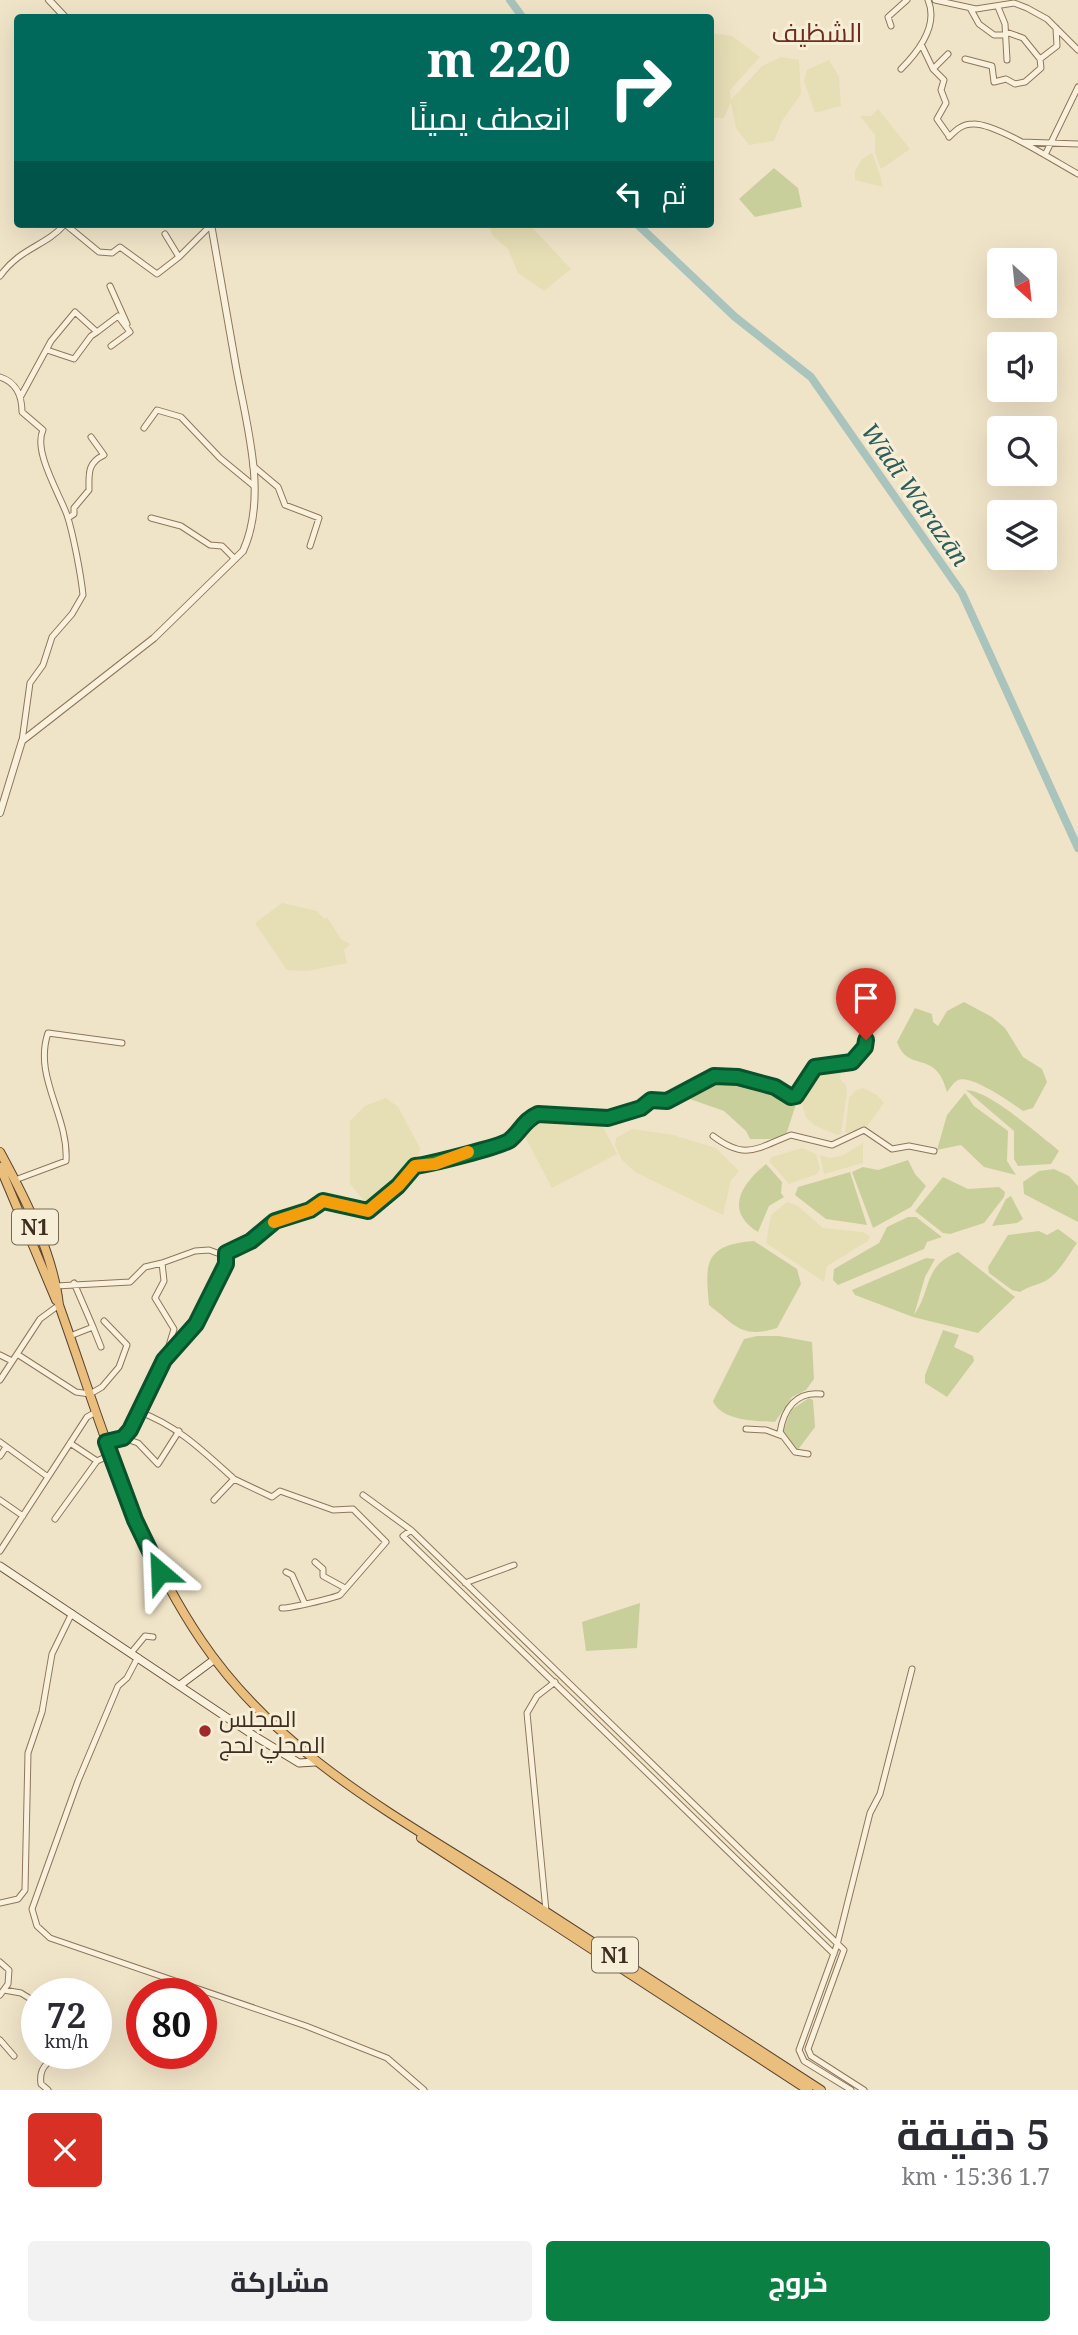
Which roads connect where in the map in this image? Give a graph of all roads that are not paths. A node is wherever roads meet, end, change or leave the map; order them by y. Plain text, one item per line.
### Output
1 (49, 0) edge
2 (907, 0) edge
3 (928, 0) edge
4 (935, 0) edge
5 (1014, 2) edge
6 (999, 7) junction
7 (970, 8) junction
8 (62, 14) edge
9 (891, 26) dead end
10 (1056, 28) junction
11 (1006, 33) junction
12 (922, 46) junction
13 (1078, 50) edge
14 (948, 54) dead end
15 (1040, 58) junction
16 (965, 59) dead end
17 (1007, 60) dead end
18 (901, 69) dead end
19 (933, 69) junction
20 (1078, 87) edge
21 (1019, 142) junction
22 (1051, 142) junction
23 (1078, 144) edge
24 (1045, 155) junction
25 (1078, 174) edge
26 (62, 228) edge
27 (70, 228) edge
28 (208, 228) edge
29 (213, 228) edge
30 (165, 234) dead end
31 (179, 257) junction
32 (0, 276) edge
33 (110, 286) dead end
34 (130, 330) junction
35 (97, 332) junction
36 (111, 346) dead end
37 (47, 350) junction
38 (0, 377) edge
39 (20, 396) junction
40 (144, 428) dead end
41 (91, 437) dead end
42 (253, 466) junction
43 (254, 486) junction
44 (68, 518) junction
45 (151, 518) dead end
46 (310, 546) dead end
47 (234, 559) junction
48 (22, 741) junction
49 (0, 813) edge
50 (866, 1040) dead end
51 (122, 1043) dead end
52 (713, 1136) dead end
53 (934, 1151) dead end
54 (0, 1152) edge
55 (0, 1168) edge
56 (15, 1181) junction
57 (226, 1253) junction
58 (162, 1263) junction
59 (74, 1283) junction
60 (56, 1286) junction
61 (59, 1305) junction
62 (104, 1321) dead end
63 (93, 1327) junction
64 (70, 1336) junction
65 (100, 1347) dead end
66 (16, 1354) junction
67 (0, 1355) edge
68 (164, 1360) junction
69 (12, 1361) junction
70 (0, 1380) edge
71 (89, 1394) junction
72 (821, 1394) dead end
73 (137, 1411) junction
74 (96, 1412) junction
75 (746, 1429) dead end
76 (179, 1431) junction
77 (782, 1436) junction
78 (123, 1438) junction
79 (106, 1442) junction
80 (70, 1443) junction
81 (3, 1445) edge
82 (808, 1454) dead end
83 (110, 1455) junction
84 (0, 1456) edge
85 (97, 1461) junction
86 (48, 1477) junction
87 (233, 1479) junction
88 (363, 1495) dead end
89 (0, 1500) edge
90 (214, 1500) dead end
91 (23, 1516) junction
92 (55, 1519) dead end
93 (411, 1530) junction
94 (0, 1552) edge
95 (315, 1562) dead end
96 (0, 1566) edge
97 (514, 1566) dead end
98 (286, 1572) dead end
99 (465, 1583) junction
100 (345, 1588) junction
101 (304, 1602) junction
102 (282, 1608) dead end
103 (72, 1614) junction
104 (141, 1627) dead end
105 (145, 1636) junction
106 (153, 1637) dead end
107 (135, 1655) junction
108 (215, 1659) junction
109 (912, 1670) dead end
110 (555, 1682) junction
111 (180, 1685) junction
112 (315, 1762) junction
113 (405, 1825) junction
114 (0, 1903) edge
115 (545, 1911) junction
116 (837, 1945) junction
117 (834, 1954) junction
118 (0, 1962) edge
119 (161, 1978) edge
120 (2, 1993) edge
121 (21, 1993) edge
122 (217, 1998) edge
123 (0, 2040) edge
124 (14, 2056) dead end
125 (42, 2069) edge
126 (48, 2090) edge
127 (424, 2090) edge
128 (808, 2090) edge
129 (821, 2090) edge
130 (851, 2090) edge
131 (864, 2090) edge

1 - 8 street
2 - 9 street
3 - 12 street
4 - 7 street
5 - 6 street
5 - 10 street
6 - 7 street
6 - 11 street
7 - 11 street
10 - 13 street
10 - 15 street
11 - 15 street
11 - 17 street
12 - 18 street
12 - 19 street
14 - 19 street
15 - 16 street
19 - 21 street
20 - 22 street
21 - 22 street
21 - 24 street
22 - 23 street
22 - 24 street
24 - 25 street
26 - 32 street
27 - 31 street
28 - 31 street
29 - 42 street
30 - 31 street
33 - 34 street
34 - 35 street
34 - 36 street
35 - 37 street
35 - 37 street
37 - 39 street
38 - 39 street
39 - 44 street
40 - 43 street
41 - 44 street
42 - 43 street
42 - 46 street
43 - 47 street
44 - 48 street
45 - 47 street
47 - 48 street
48 - 49 street
50 - 57 street
51 - 56 street
52 - 53 street
54 - 56 highway, N1
55 - 61 highway, N1 / N1
56 - 60 highway, N1
57 - 58 street
57 - 68 street
58 - 59 street
58 - 68 street
59 - 60 street
59 - 63 street
60 - 61 highway, N1
61 - 64 highway, N1
61 - 66 street
62 - 71 street
63 - 64 street
63 - 65 street
64 - 71 highway, N1
66 - 69 street
66 - 71 street
67 - 69 street
68 - 73 street
69 - 70 street
71 - 74 highway, N1
72 - 77 street
73 - 76 street
73 - 78 street
74 - 79 highway, N1
74 - 80 street
75 - 77 street
76 - 78 street
76 - 87 street
77 - 82 street
78 - 79 street
79 - 83 highway, N1
80 - 85 street
80 - 86 street
81 - 84 street
81 - 86 street
83 - 85 street
83 - 108 highway, N1
85 - 92 street
86 - 91 street
87 - 90 street
87 - 100 street
88 - 93 street
89 - 91 street
91 - 94 street
93 - 99 street
93 - 110 street
95 - 100 street
96 - 103 main road
97 - 99 street
98 - 101 street
99 - 116 street
100 - 101 street
101 - 102 street
103 - 107 main road
103 - 114 street
104 - 105 street
105 - 106 street
105 - 107 street
107 - 111 main road
107 - 119 street
108 - 111 main road
108 - 112 highway, N1
109 - 116 street
110 - 115 street
110 - 117 street
111 - 112 main road
112 - 113 highway, N1
113 - 115 highway, N1
113 - 128 highway, N1
115 - 129 highway, N1
116 - 117 street
116 - 131 street
117 - 130 street
118 - 120 street
120 - 121 street
122 - 127 street
123 - 124 street
125 - 126 street

